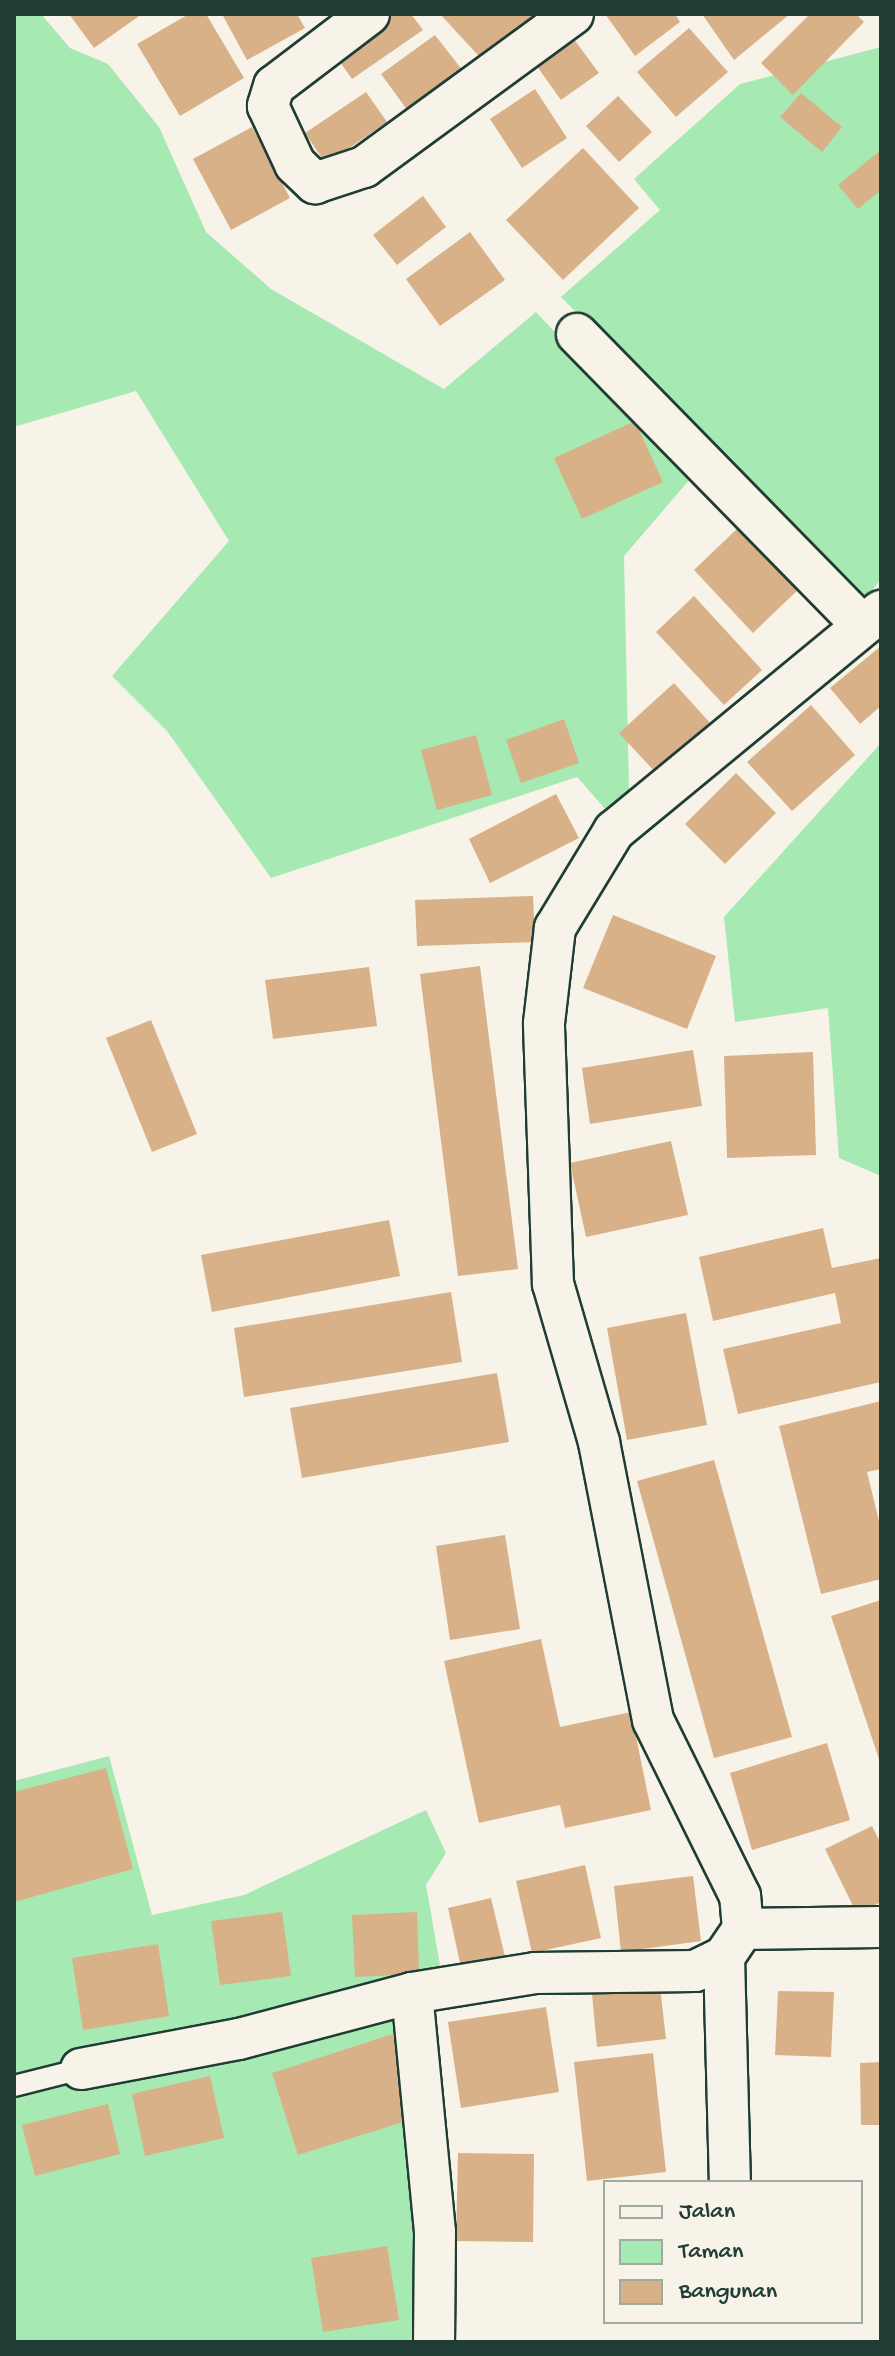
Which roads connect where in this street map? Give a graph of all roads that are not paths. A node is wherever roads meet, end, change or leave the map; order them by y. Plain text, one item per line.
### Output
1 (369, 14) edge
2 (573, 14) edge
3 (577, 334) dead end
4 (871, 618) edge
5 (881, 1927) edge
6 (734, 1943) junction
7 (412, 1993) junction
8 (81, 2069) joint
9 (14, 2086) edge
10 (730, 2180) edge
11 (434, 2342) edge

1 - 2 street
3 - 4 street
4 - 6 street
5 - 6 street
6 - 7 street
6 - 10 street
7 - 8 street
7 - 11 street
8 - 9 lane

